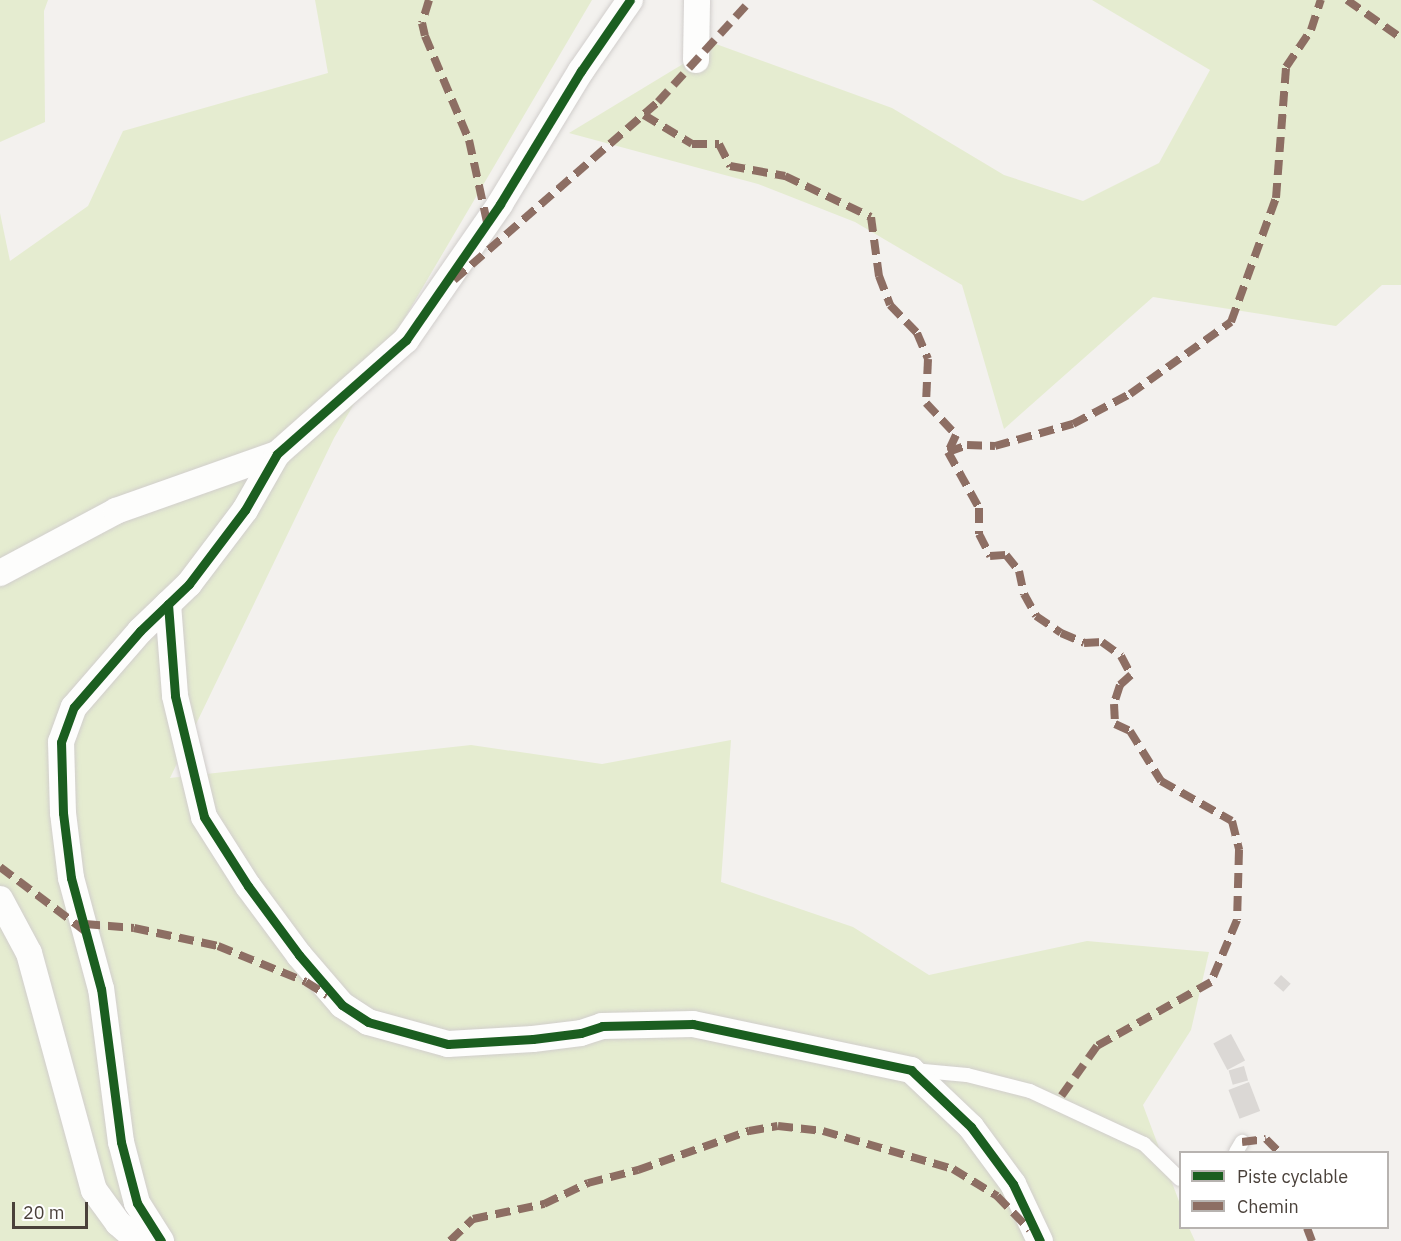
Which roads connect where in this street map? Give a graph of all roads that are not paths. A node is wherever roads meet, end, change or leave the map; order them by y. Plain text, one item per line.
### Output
1 (630, 0) edge
2 (697, 0) edge
3 (696, 60) dead end
4 (277, 454) junction
5 (0, 573) edge
6 (168, 604) junction
7 (0, 899) edge
8 (911, 1070) junction
9 (1179, 1178) edge
10 (140, 1240) edge
11 (160, 1241) edge
12 (1040, 1241) edge

1 - 4 street
2 - 3 street
4 - 5 street
4 - 6 street
6 - 8 street
6 - 11 street
7 - 10 street
8 - 9 lane
8 - 12 street

